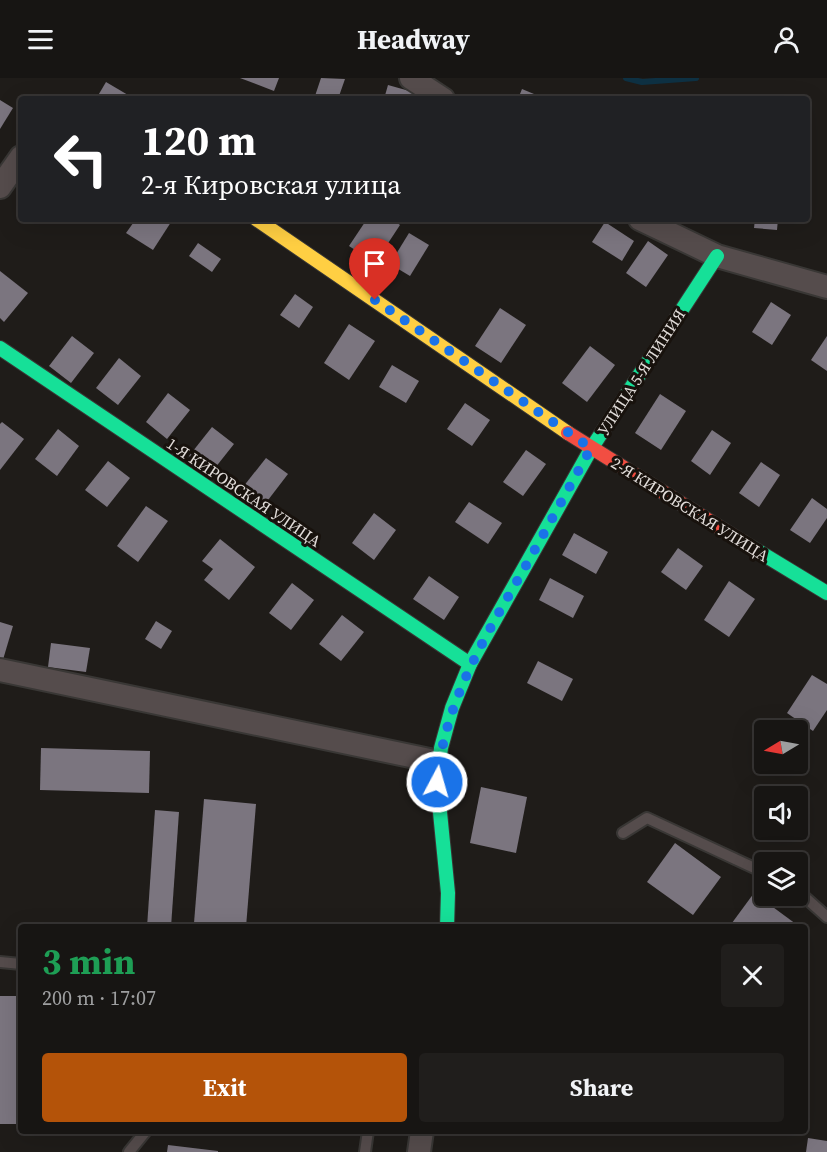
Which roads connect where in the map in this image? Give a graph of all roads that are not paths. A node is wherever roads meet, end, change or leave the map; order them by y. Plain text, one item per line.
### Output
1 (411, 78) edge
2 (438, 96) edge
3 (18, 161) edge
4 (0, 187) edge
5 (260, 222) edge
6 (646, 222) edge
7 (717, 256) junction
8 (827, 287) edge
9 (0, 348) edge
10 (591, 448) junction
11 (827, 594) edge
12 (470, 664) junction
13 (0, 670) edge
14 (439, 762) junction
15 (623, 833) dead end
16 (754, 868) edge
17 (808, 900) edge
18 (827, 917) edge
19 (447, 924) edge
20 (0, 962) edge
21 (18, 964) edge
22 (144, 1134) edge
23 (368, 1134) edge
24 (422, 1134) edge
25 (129, 1152) edge
26 (365, 1152) edge
27 (419, 1152) edge

1 - 2 street
3 - 4 street
5 - 10 street, 2-Я КИРОВСКАЯ УЛИЦА
6 - 7 street
7 - 8 street
7 - 10 street, УЛИЦА 5-Я ЛИНИЯ
9 - 12 street, 1-Я КИРОВСКАЯ УЛИЦА
10 - 11 street, 2-Я КИРОВСКАЯ УЛИЦА
10 - 12 street, УЛИЦА 5-Я ЛИНИЯ
12 - 14 street, УЛИЦА 5-Я ЛИНИЯ
13 - 14 street
14 - 19 street, УЛИЦА 5-Я ЛИНИЯ
15 - 16 lane
17 - 18 lane
20 - 21 lane
22 - 25 lane
23 - 26 lane
24 - 27 street

